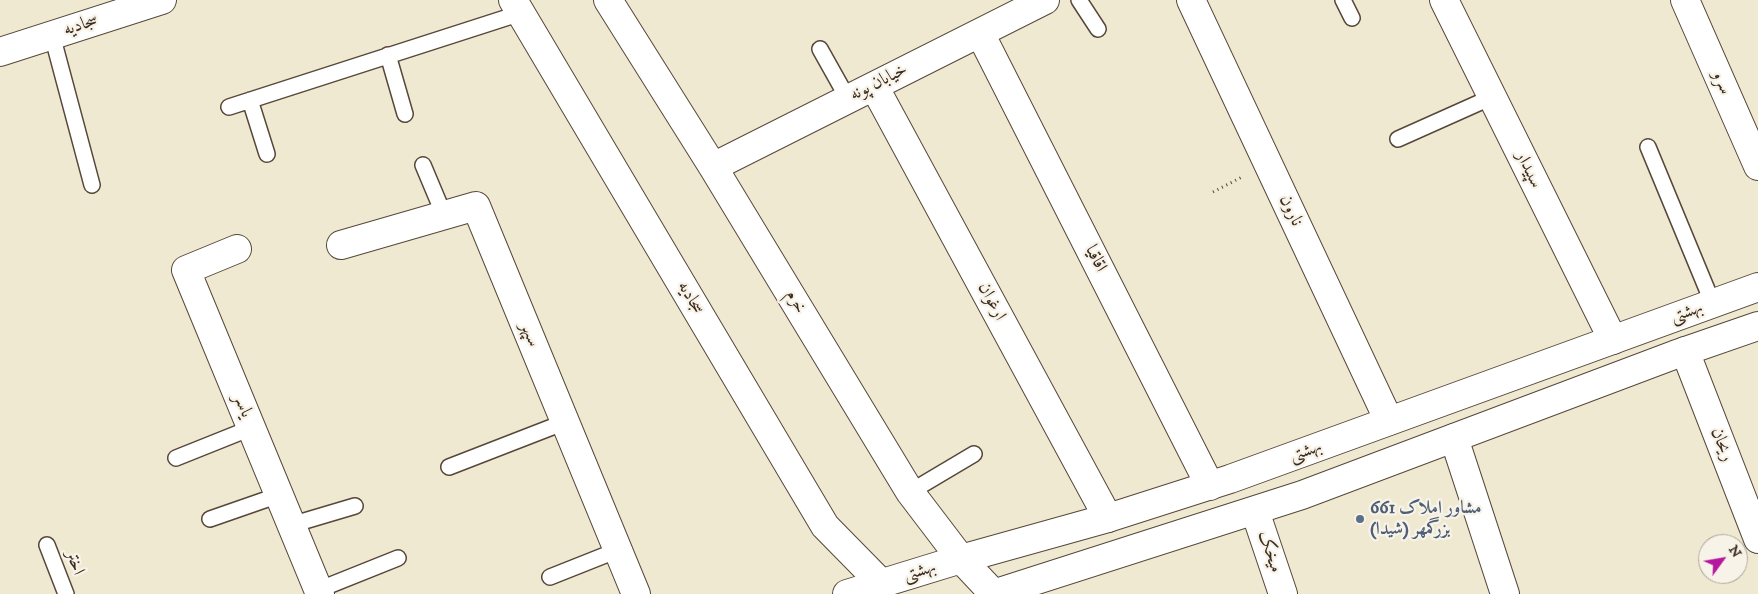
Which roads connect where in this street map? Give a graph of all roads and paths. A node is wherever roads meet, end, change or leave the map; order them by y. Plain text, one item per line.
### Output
1 (162, 0) edge
2 (608, 0) edge
3 (1079, 0) edge
4 (1191, 0) edge
5 (1343, 0) edge
6 (1444, 0) edge
7 (1685, 0) edge
8 (1041, 1) edge
9 (517, 6) edge
10 (1352, 18) dead end
11 (1098, 29) dead end
12 (980, 33) junction
13 (52, 35) junction
14 (820, 49) dead end
15 (0, 52) edge
16 (388, 56) junction
17 (874, 86) junction
18 (1492, 97) junction
19 (848, 99) junction
20 (250, 100) junction
21 (228, 107) dead end
22 (405, 114) dead end
23 (1398, 139) dead end
24 (1648, 147) dead end
25 (267, 154) dead end
26 (1268, 163) junction
27 (422, 165) dead end
28 (1758, 166) edge
29 (713, 167) junction
30 (92, 186) dead end
31 (1213, 192) dead end
32 (444, 215) junction
33 (340, 245) dead end
34 (237, 249) dead end
35 (1758, 287) edge
36 (1713, 304) junction
37 (1758, 326) edge
38 (1613, 340) junction
39 (1685, 351) junction
40 (565, 422) junction
41 (1390, 422) junction
42 (251, 428) junction
43 (1454, 438) junction
44 (974, 454) dead end
45 (176, 458) dead end
46 (449, 467) dead end
47 (1210, 486) junction
48 (910, 492) junction
49 (279, 495) junction
50 (355, 506) dead end
51 (1256, 511) junction
52 (1108, 518) junction
53 (210, 519) dead end
54 (291, 525) junction
55 (1758, 539) edge
56 (47, 545) dead end
57 (618, 550) junction
58 (398, 558) dead end
59 (961, 559) junction
60 (550, 577) dead end
61 (890, 589) edge
62 (319, 592) edge
63 (66, 594) edge
64 (636, 594) edge
65 (847, 594) edge
66 (993, 594) edge
67 (1283, 594) edge
68 (1505, 594) edge

1 - 13 street, سجادیه
2 - 29 street, خرم
3 - 11 lane
4 - 26 street, نارون
5 - 10 lane
6 - 18 street, سپیدار
7 - 28 street, سرو
8 - 12 street, خیابان پونه
9 - 16 lane
9 - 61 street, سجادیه
12 - 17 street, خیابان پونه
12 - 47 street, اقاقیا
13 - 15 street, سجادیه
13 - 30 lane
14 - 19 lane
16 - 20 lane
16 - 22 lane
17 - 19 street, خیابان پونه
17 - 52 street, ارغوان
18 - 23 lane
18 - 38 street, سپیدار
19 - 29 street, خیابان پونه
20 - 21 lane
20 - 25 lane
24 - 36 lane
26 - 31 path
26 - 41 street, نارون
27 - 32 lane
29 - 48 street, خرم
32 - 33 street, سپهر
32 - 40 street, سپهر
34 - 42 street, یاسر
35 - 36 street, بهشتی
36 - 38 street, بهشتی
37 - 39 street, بهشتی
38 - 41 street, بهشتی
39 - 43 street, بهشتی
39 - 55 street, ریحان
40 - 46 lane
40 - 57 street, سپهر
41 - 47 street, بهشتی
42 - 45 lane
42 - 49 street, یاسر
43 - 51 street, بهشتی
43 - 68 street
44 - 48 lane
47 - 52 street, بهشتی
48 - 59 street, خرم
49 - 53 lane
49 - 54 street, یاسر
50 - 54 lane
51 - 66 street, بهشتی
51 - 67 street, میخک
52 - 59 street, بهشتی
54 - 62 street, یاسر
56 - 63 lane, اختر
57 - 60 lane
57 - 64 street, سپهر
58 - 62 lane
59 - 61 street, بهشتی
59 - 66 street, خرم
61 - 65 street, بهشتی

